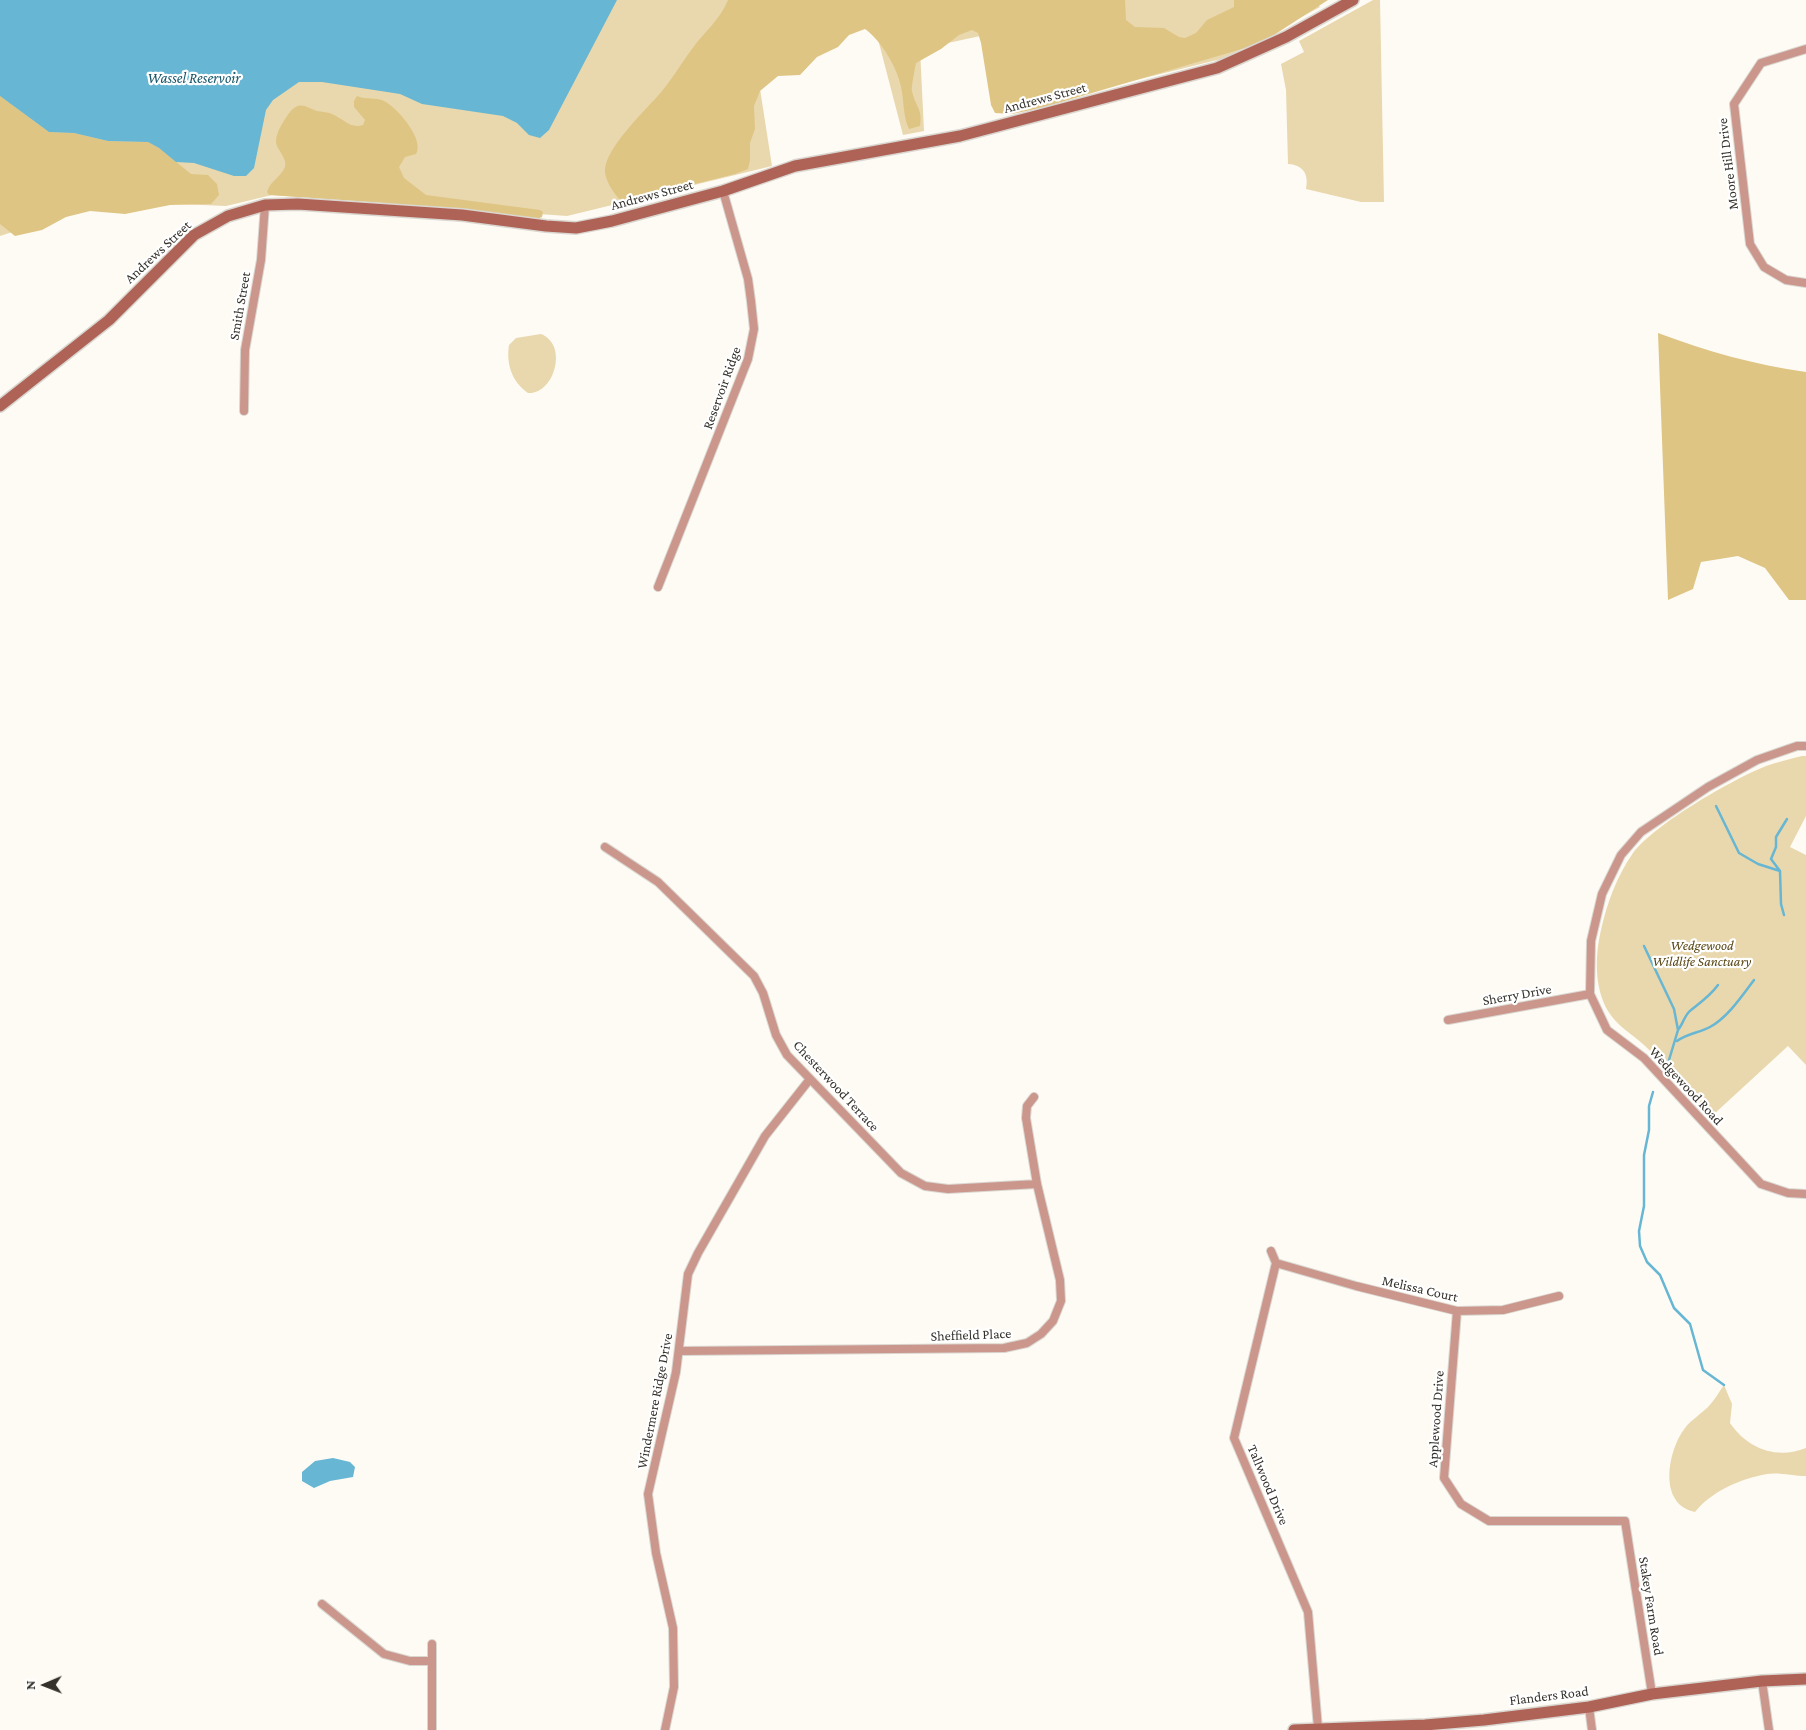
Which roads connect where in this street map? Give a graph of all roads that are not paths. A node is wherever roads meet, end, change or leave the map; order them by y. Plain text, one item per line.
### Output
1 (1353, 0) edge
2 (1806, 49) edge
3 (723, 191) junction
4 (264, 205) junction
5 (1806, 283) edge
6 (0, 406) edge
7 (244, 411) dead end
8 (658, 587) dead end
9 (1806, 746) edge
10 (605, 847) dead end
11 (1590, 994) junction
12 (1448, 1020) dead end
13 (810, 1079) junction
14 (1034, 1097) dead end
15 (1037, 1184) junction
16 (1806, 1194) edge
17 (1271, 1251) dead end
18 (1276, 1263) junction
19 (1560, 1296) dead end
20 (1457, 1311) junction
21 (679, 1351) junction
22 (1625, 1521) joint
23 (322, 1604) dead end
24 (432, 1644) dead end
25 (432, 1662) junction
26 (1806, 1679) edge
27 (1762, 1681) junction
28 (1652, 1694) junction
29 (1589, 1707) junction
30 (1425, 1727) edge
31 (1318, 1728) junction
32 (432, 1730) edge
33 (665, 1730) edge
34 (1294, 1730) edge
35 (1592, 1730) edge
36 (1769, 1730) edge

1 - 3 street, Andrews Street
2 - 5 street, Moore Hill Drive
3 - 4 street, Andrews Street
3 - 8 street, Reservoir Ridge
4 - 6 street, Andrews Street
4 - 7 street, Smith Street
9 - 11 street, Wedgewood Road
10 - 13 street, Chesterwood Terrace
11 - 12 street, Sherry Drive
11 - 16 street, Wedgewood Road
13 - 15 street, Chesterwood Terrace
13 - 21 street, Windermere Ridge Drive
14 - 15 street, Sheffield Place
15 - 21 street, Sheffield Place
17 - 18 street
18 - 20 street, Melissa Court
18 - 31 street, Tallwood Drive
19 - 20 street, Melissa Court
20 - 22 street, Applewood Drive
21 - 33 street, Windermere Ridge Drive
22 - 28 street, Stakey Farm Road
23 - 25 street
24 - 25 street
25 - 32 street
26 - 27 street, Flanders Road
27 - 28 street, Flanders Road
27 - 36 street
28 - 29 street, Flanders Road
29 - 30 street, Flanders Road
29 - 35 street
30 - 31 street, Flanders Road
31 - 34 street, Flanders Road

